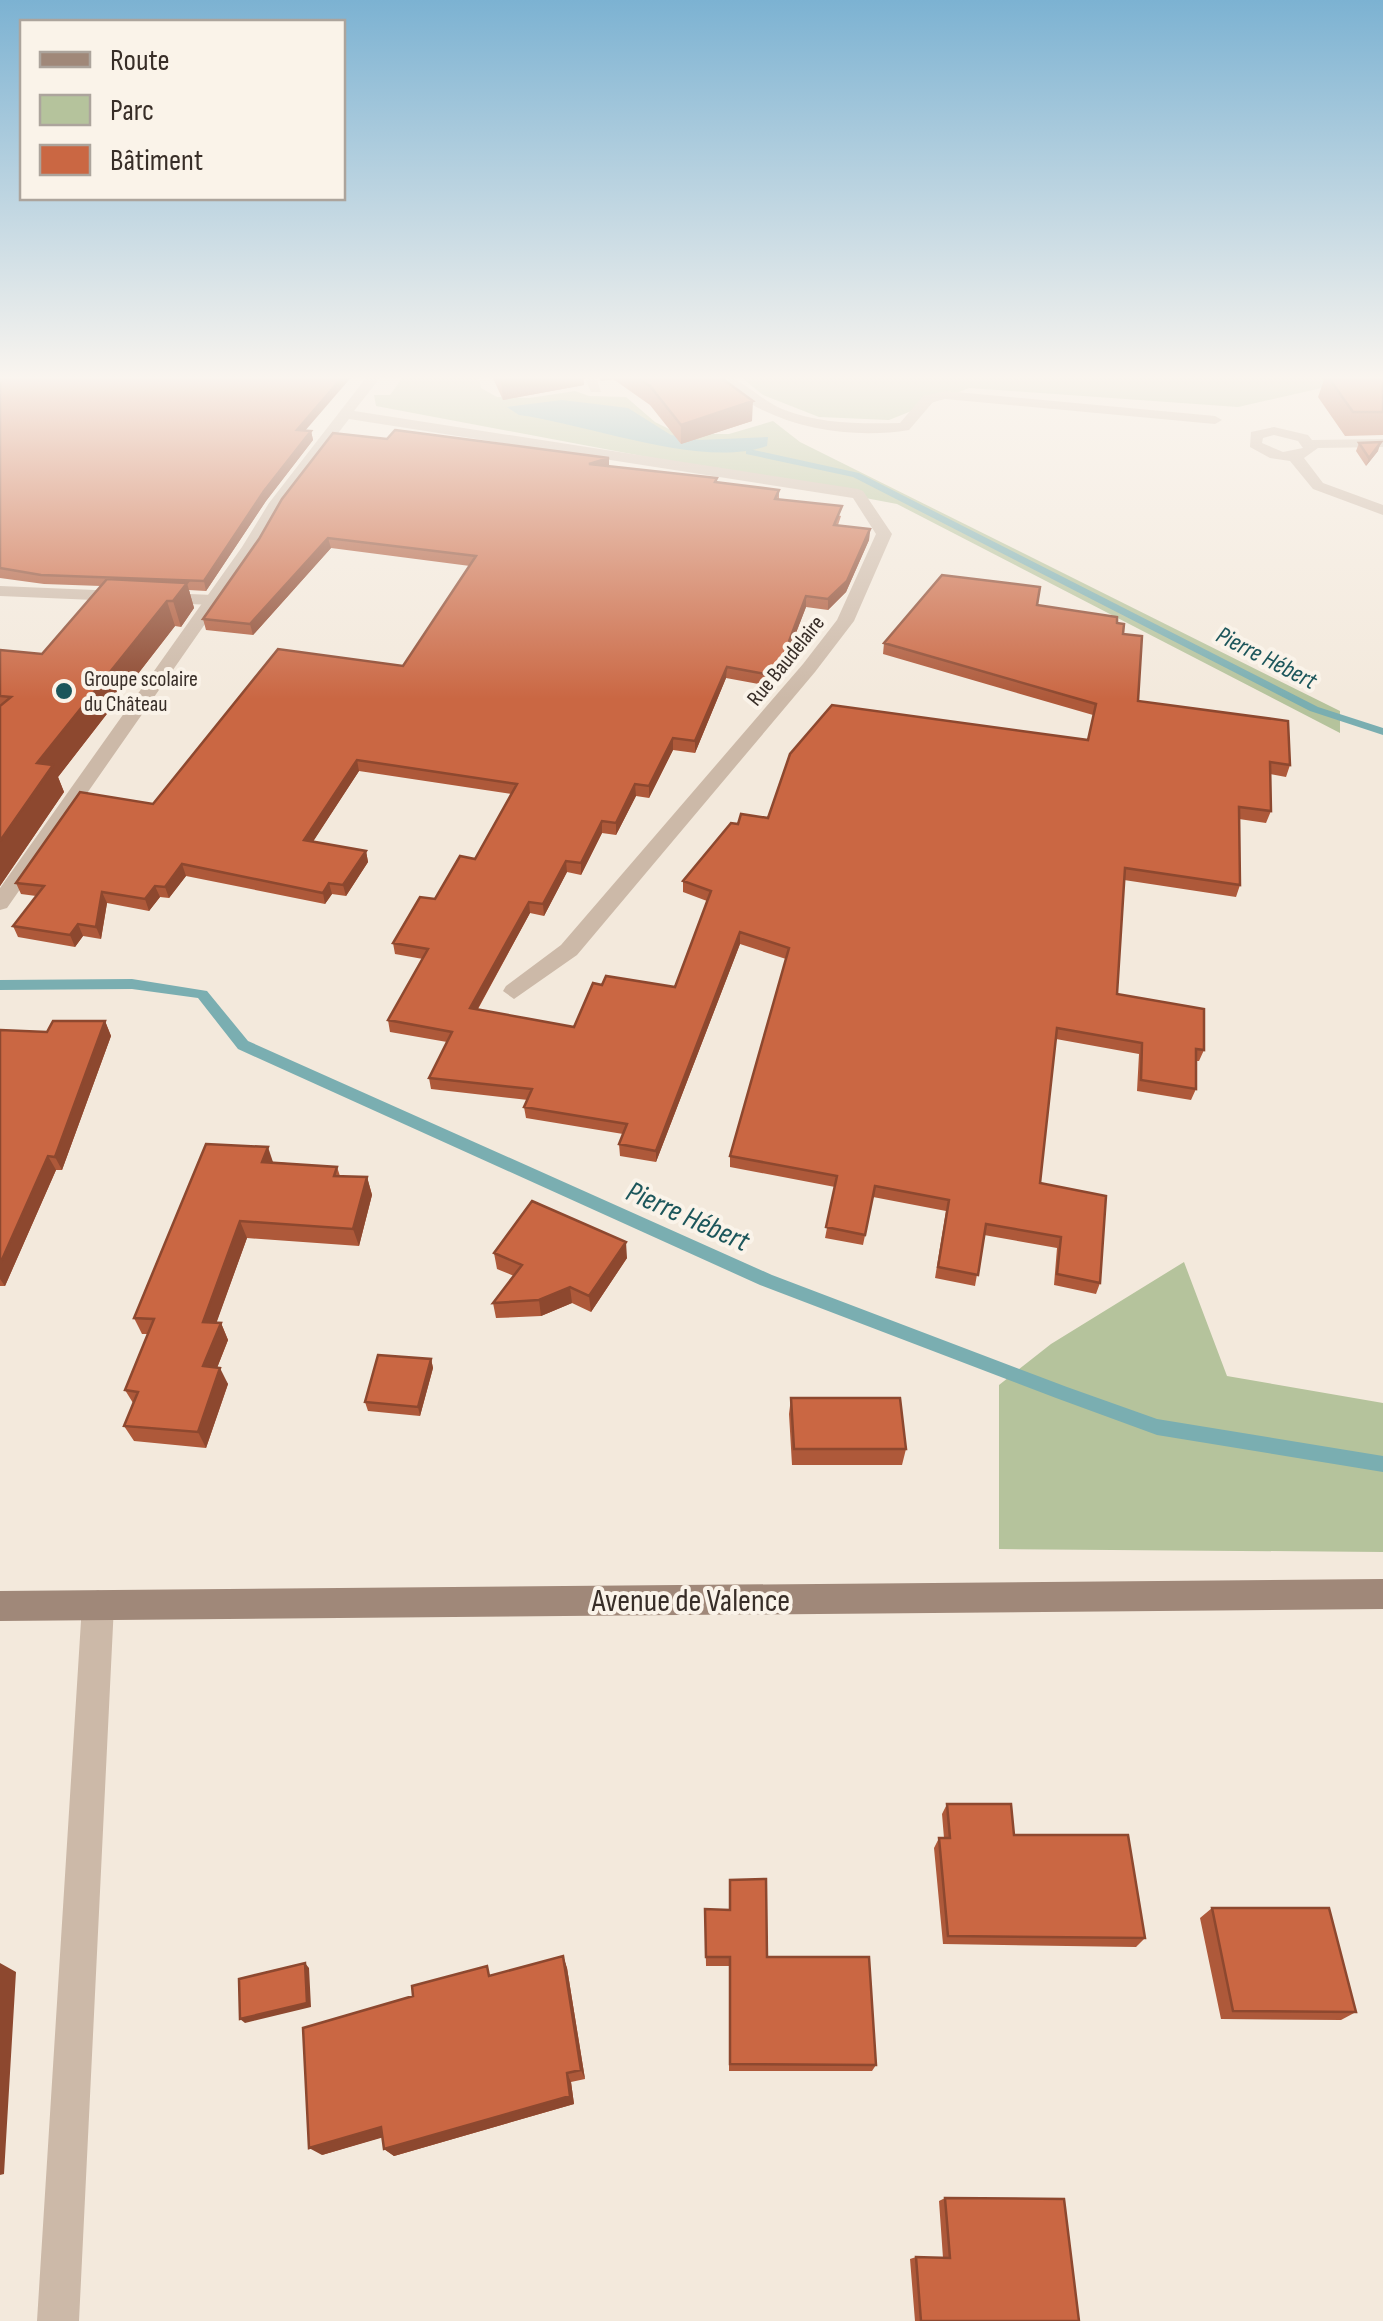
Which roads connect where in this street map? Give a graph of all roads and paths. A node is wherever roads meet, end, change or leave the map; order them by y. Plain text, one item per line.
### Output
1 (293, 482) edge
2 (783, 482) edge
3 (1315, 482) edge
4 (1383, 510) edge
5 (0, 591) edge
6 (213, 600) junction
7 (0, 903) edge
8 (514, 991) dead end
9 (1383, 1594) edge
10 (98, 1605) junction
11 (0, 1606) edge
12 (58, 2321) edge

1 - 6 street
2 - 8 street, Rue Baudelaire
3 - 4 street
5 - 6 street
6 - 7 street
9 - 10 main road, Avenue de Valence
10 - 11 main road, Avenue de Valence
10 - 12 street

